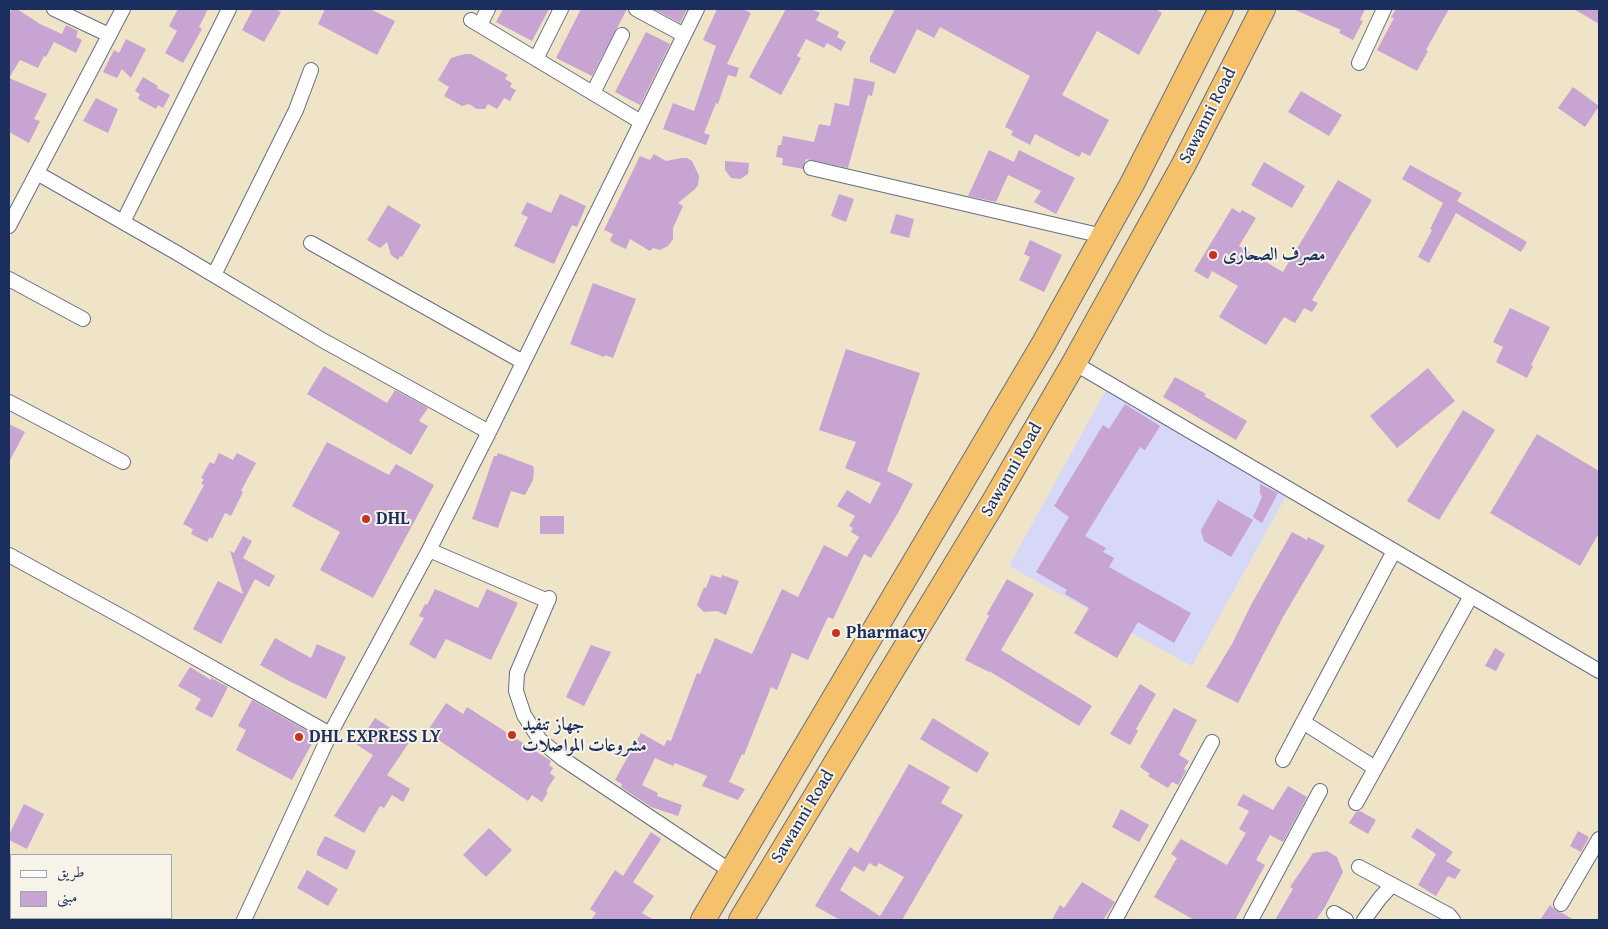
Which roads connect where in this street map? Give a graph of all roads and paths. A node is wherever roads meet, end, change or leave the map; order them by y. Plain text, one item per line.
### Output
1 (54, 9) edge
2 (123, 9) edge
3 (229, 9) edge
4 (488, 9) edge
5 (561, 9) edge
6 (636, 9) edge
7 (697, 9) edge
8 (1220, 9) edge
9 (1384, 9) edge
10 (1260, 11) edge
11 (109, 35) junction
12 (622, 35) dead end
13 (684, 35) junction
14 (536, 58) junction
15 (1359, 63) dead end
16 (311, 70) dead end
17 (593, 93) junction
18 (641, 122) junction
19 (811, 168) dead end
20 (37, 173) junction
21 (123, 222) junction
22 (9, 226) edge
23 (1103, 236) junction
24 (311, 243) dead end
25 (214, 275) junction
26 (9, 279) edge
27 (84, 319) dead end
28 (523, 362) junction
29 (1074, 363) junction
30 (9, 402) edge
31 (489, 432) junction
32 (123, 462) dead end
33 (429, 550) junction
34 (1394, 551) junction
35 (9, 555) edge
36 (1471, 596) junction
37 (1599, 671) edge
38 (1303, 722) junction
39 (330, 734) junction
40 (1212, 742) dead end
41 (1284, 760) dead end
42 (1375, 768) junction
43 (1320, 791) dead end
44 (1356, 803) dead end
45 (1599, 839) edge
46 (1359, 868) dead end
47 (732, 872) junction
48 (1392, 885) junction
49 (1561, 904) dead end
50 (1334, 914) dead end
51 (244, 920) edge
52 (703, 920) edge
53 (741, 920) edge
54 (1115, 920) edge
55 (1250, 920) edge
56 (1346, 920) edge
57 (1364, 920) edge
58 (1453, 920) edge

1 - 11 street
2 - 11 street
3 - 21 street
4 - 14 street
5 - 14 street
6 - 13 street
7 - 13 street
8 - 23 highway, Sawanni Road
9 - 15 street
10 - 29 highway, Sawanni Road
11 - 20 street
12 - 17 street
13 - 18 street
14 - 17 street
16 - 25 street
17 - 18 street
18 - 28 street
19 - 23 street
20 - 21 street
20 - 22 street
21 - 25 street
23 - 47 highway, Sawanni Road
24 - 28 street
25 - 31 street
26 - 27 street
28 - 31 street
29 - 34 street
29 - 53 highway, Sawanni Road
30 - 32 street
31 - 33 street
33 - 39 street
33 - 47 street
34 - 36 street
34 - 38 street
35 - 39 street
36 - 37 street
36 - 42 street
38 - 41 street
38 - 42 street
39 - 51 street
40 - 54 street
42 - 44 street
43 - 55 street
45 - 49 street
46 - 48 street
47 - 52 highway, Sawanni Road
48 - 57 street
48 - 58 street
50 - 56 street

